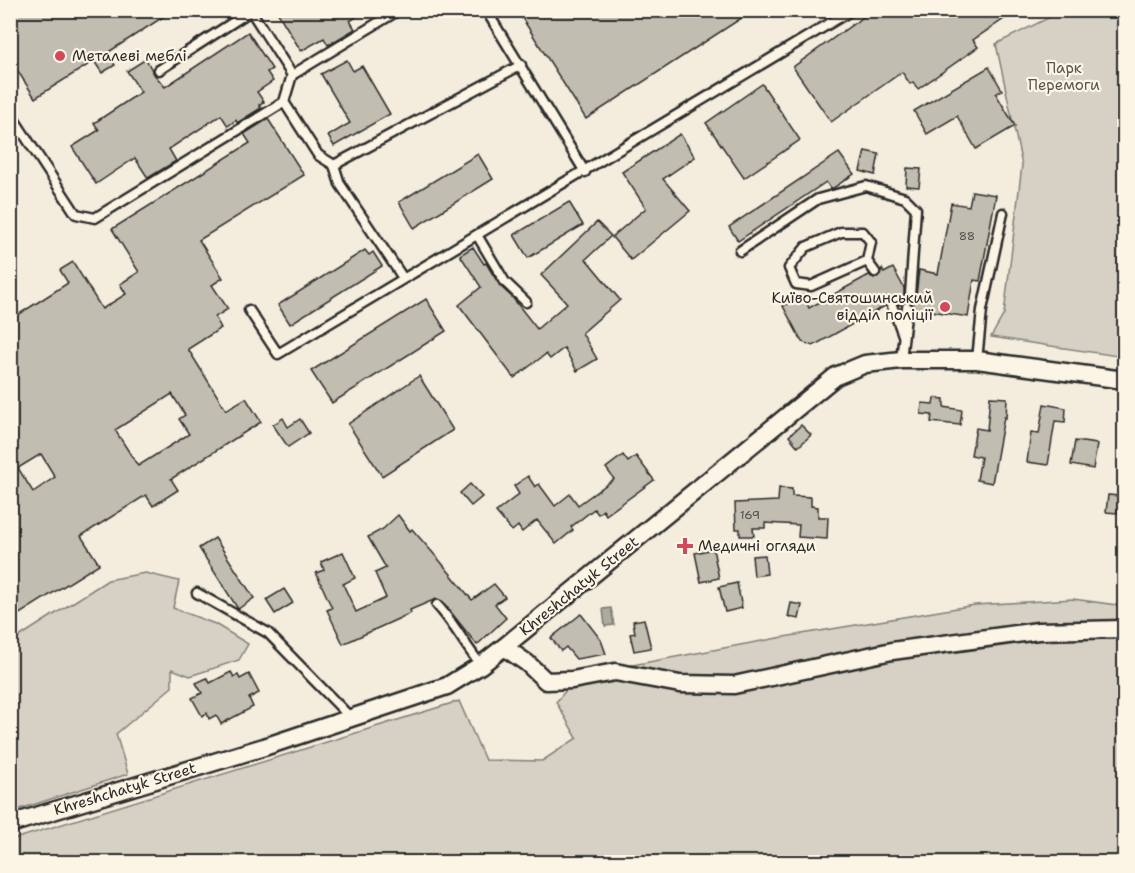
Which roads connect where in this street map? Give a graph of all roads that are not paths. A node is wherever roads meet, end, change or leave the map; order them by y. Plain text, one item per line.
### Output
1 (399, 10) edge
2 (486, 10) edge
3 (852, 10) edge
4 (252, 11) edge
5 (520, 65) junction
6 (159, 70) dead end
7 (292, 75) junction
8 (284, 102) junction
9 (10, 113) edge
10 (333, 165) junction
11 (585, 172) junction
12 (1003, 213) dead end
13 (477, 235) junction
14 (740, 251) dead end
15 (867, 261) junction
16 (875, 272) dead end
17 (403, 279) junction
18 (910, 295) dead end
19 (526, 302) dead end
20 (891, 303) dead end
21 (907, 307) dead end
22 (249, 310) dead end
23 (904, 338) junction
24 (901, 360) junction
25 (977, 360) junction
26 (1125, 380) edge
27 (197, 593) dead end
28 (437, 604) dead end
29 (1125, 629) edge
30 (504, 647) junction
31 (481, 665) junction
32 (351, 718) junction
33 (10, 824) edge

1 - 7 lane
2 - 5 lane
3 - 11 lane
4 - 6 lane
4 - 7 lane
5 - 10 lane
5 - 11 lane
7 - 8 lane
8 - 9 lane
8 - 10 lane
10 - 17 lane
11 - 13 lane
12 - 25 lane
13 - 17 lane
13 - 19 lane
14 - 18 lane
15 - 15 lane
15 - 16 lane
17 - 22 lane
20 - 23 lane
21 - 23 lane
23 - 24 lane
24 - 25 street, Khreshchatyk Street
24 - 30 street, Khreshchatyk Street
25 - 26 street, Khreshchatyk Street
27 - 32 lane
28 - 31 lane
29 - 30 street
30 - 31 street, Khreshchatyk Street
31 - 32 street, Khreshchatyk Street
32 - 33 street, Khreshchatyk Street

